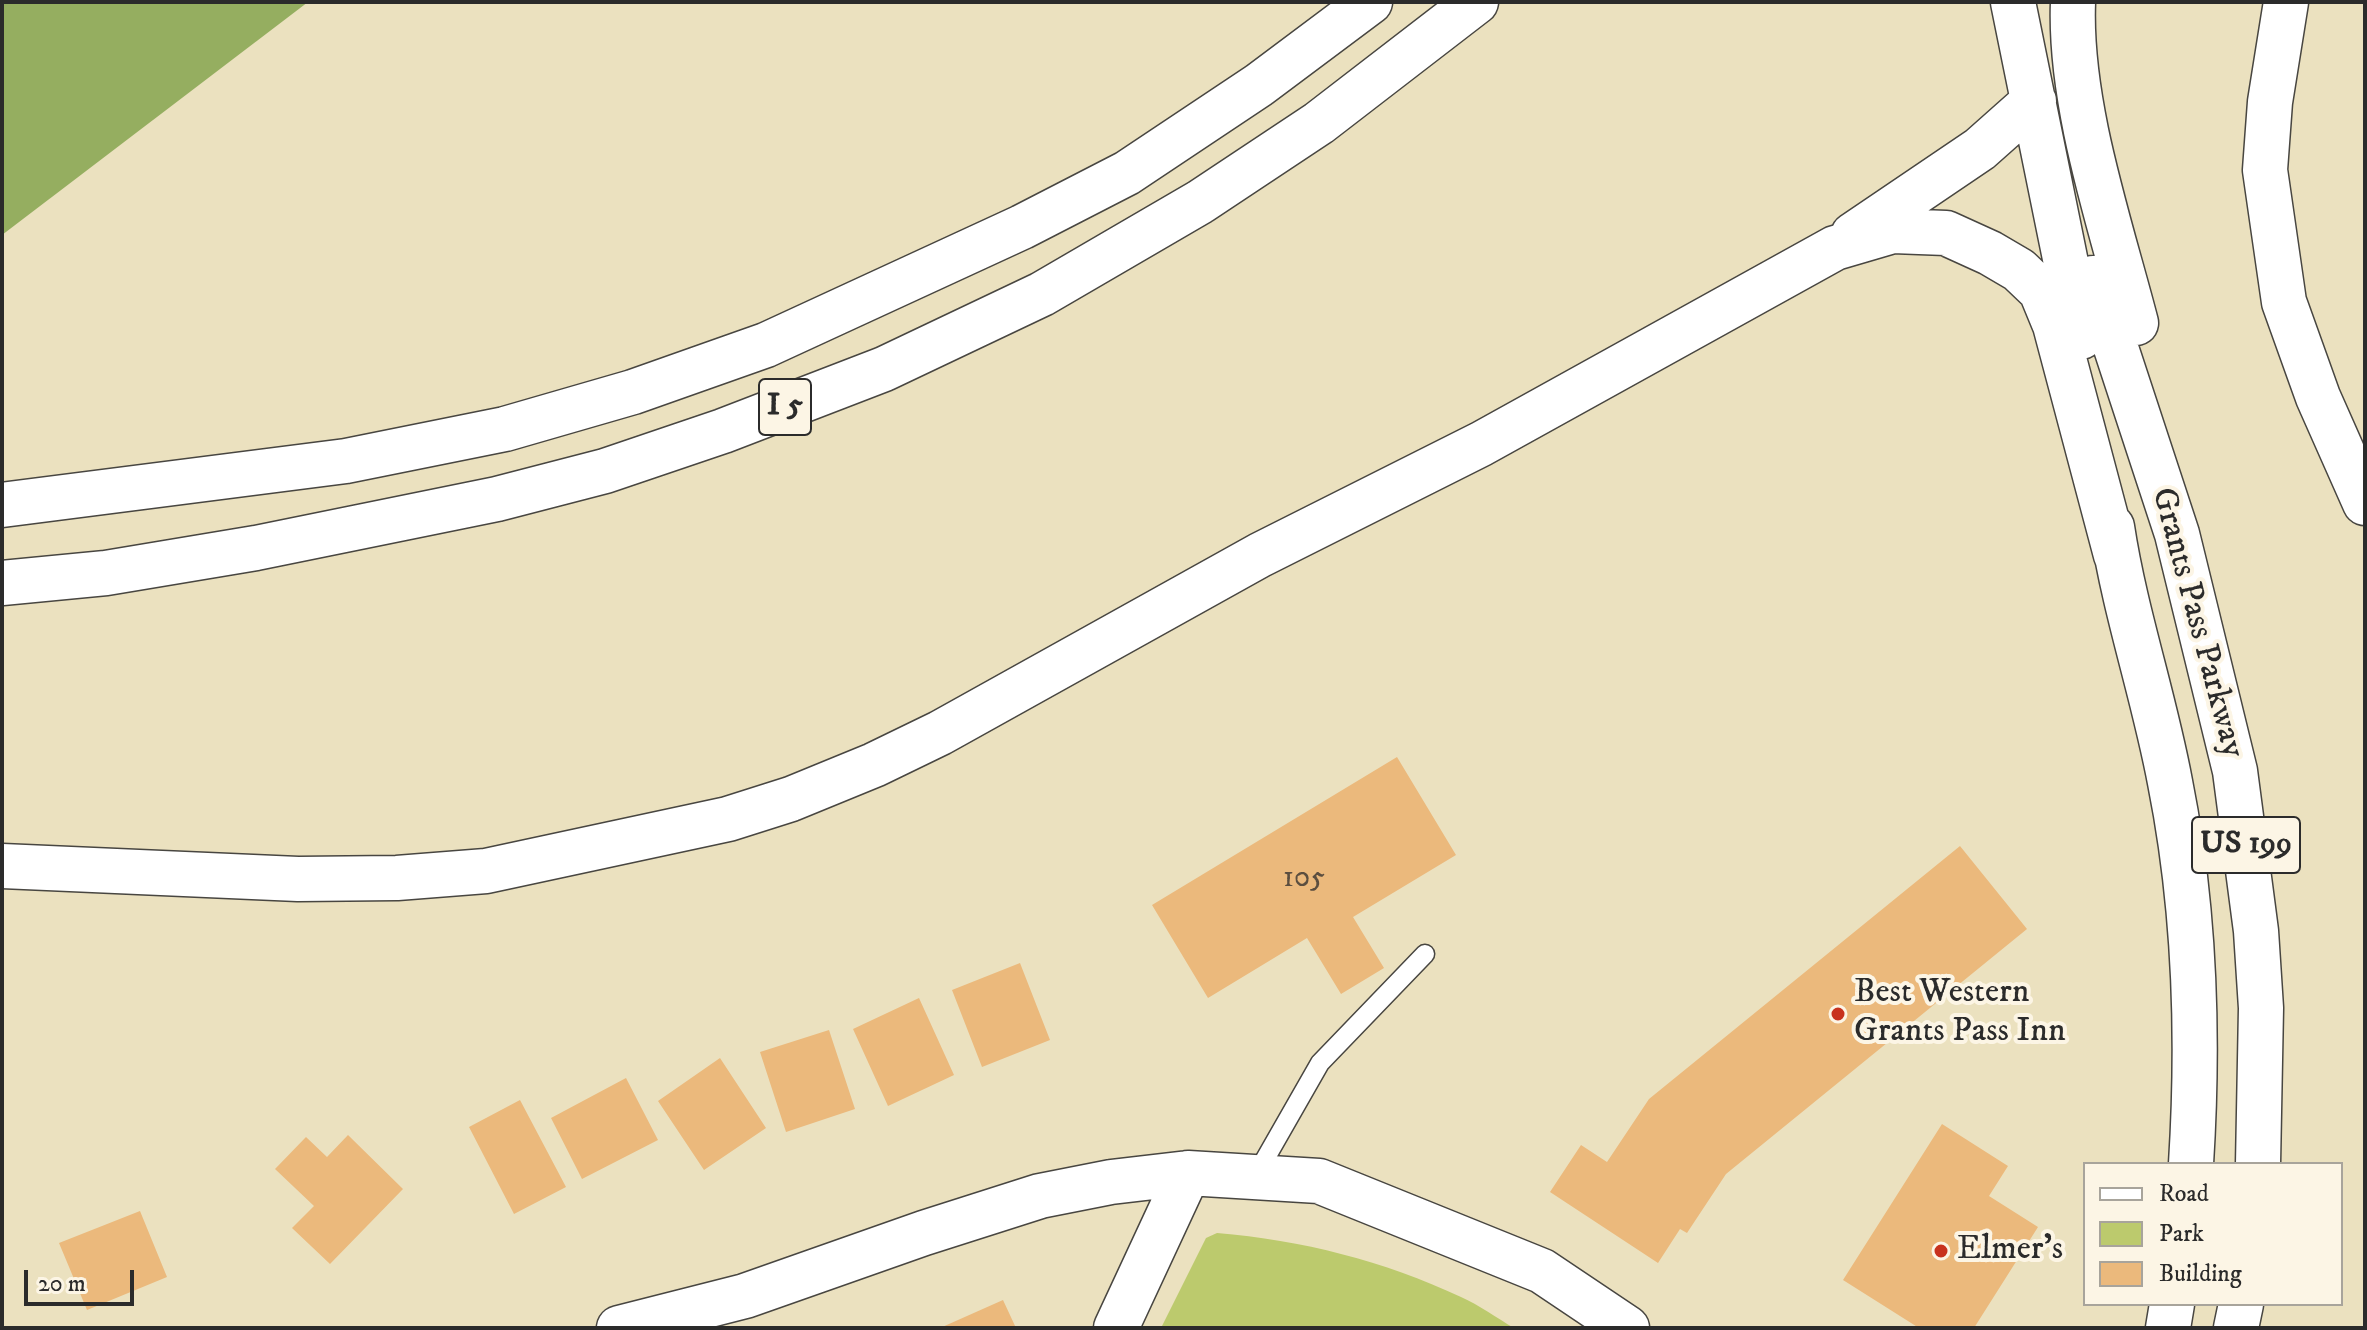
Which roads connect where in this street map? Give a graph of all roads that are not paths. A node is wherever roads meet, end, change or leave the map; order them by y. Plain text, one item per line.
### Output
1 (1370, 2) edge
2 (1476, 2) edge
3 (2013, 2) edge
4 (2073, 2) edge
5 (2286, 2) edge
6 (2034, 101) junction
7 (1835, 248) junction
8 (2365, 503) edge
9 (2, 505) edge
10 (2177, 534) junction
11 (2116, 555) junction
12 (2, 583) edge
13 (2, 866) edge
14 (1425, 954) dead end
15 (2191, 1162) edge
16 (2258, 1162) edge
17 (1188, 1173) junction
18 (1254, 1177) junction
19 (2172, 1306) edge
20 (2241, 1306) edge
21 (619, 1328) edge
22 (1116, 1328) edge
23 (1627, 1328) edge
24 (2168, 1328) edge
25 (2236, 1328) edge

1 - 9 main road, I 5
2 - 12 main road, I 5
3 - 6 main road, Grants Pass Parkway / US 199
4 - 10 main road
5 - 8 main road
6 - 7 main road
6 - 10 main road, Grants Pass Parkway / US 199
6 - 11 main road, Grants Pass Parkway / US 199
7 - 11 main road
7 - 13 main road
10 - 16 main road, Grants Pass Parkway / US 199
11 - 15 main road, Grants Pass Parkway / US 199
14 - 18 lane
17 - 18 main road
17 - 21 main road
17 - 22 main road
18 - 23 main road
19 - 24 main road
20 - 25 main road

